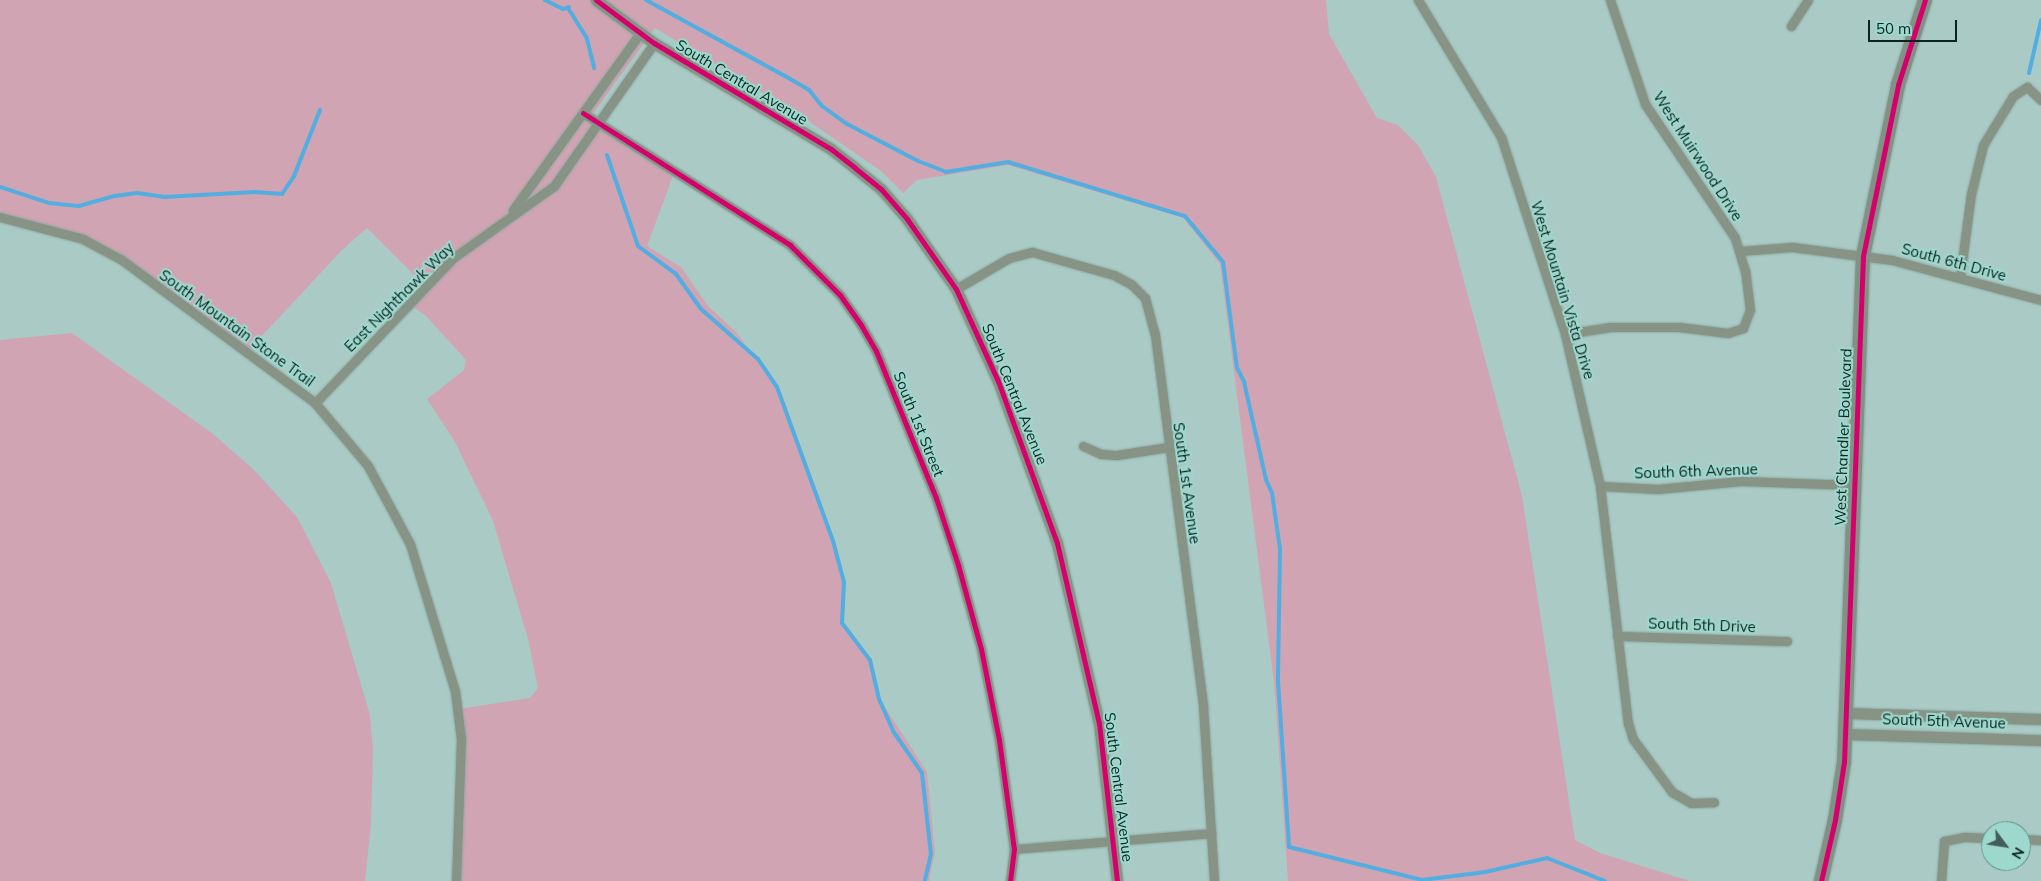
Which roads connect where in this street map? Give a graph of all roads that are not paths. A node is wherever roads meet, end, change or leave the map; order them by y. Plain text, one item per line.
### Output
1 (596, 0) edge
2 (1418, 0) edge
3 (1610, 0) edge
4 (1808, 0) edge
5 (1926, 0) edge
6 (1791, 26) dead end
7 (640, 33) junction
8 (654, 43) junction
9 (2041, 100) edge
10 (583, 113) junction
11 (598, 123) junction
12 (0, 217) edge
13 (508, 217) junction
14 (1740, 251) junction
15 (1862, 256) junction
16 (1960, 277) junction
17 (956, 289) junction
18 (2041, 300) edge
19 (1565, 334) junction
20 (315, 403) junction
21 (1084, 446) dead end
22 (1168, 447) junction
23 (1854, 485) junction
24 (1600, 486) junction
25 (1617, 636) junction
26 (1786, 641) dead end
27 (1847, 713) junction
28 (2041, 719) edge
29 (1846, 734) junction
30 (2041, 740) edge
31 (1714, 802) dead end
32 (1211, 832) junction
33 (1981, 838) edge
34 (1114, 840) junction
35 (1014, 849) junction
36 (456, 881) edge
37 (1010, 881) edge
38 (1117, 881) edge
39 (1214, 881) edge
40 (1821, 881) edge
41 (1942, 881) edge

1 - 7 street, South Central Avenue
2 - 19 street, West Mountain Vista Drive
3 - 14 street, West Muirwood Drive
4 - 6 street
5 - 15 main road, West Chandler Boulevard
7 - 8 street, South Central Avenue
7 - 10 street, East Nighthawk Way
8 - 11 street, East Nighthawk Way
8 - 17 street, South Central Avenue
9 - 16 street
10 - 11 street, South 1st Street
10 - 13 street, East Nighthawk Way
11 - 13 street, East Nighthawk Way
11 - 35 street, South 1st Street
12 - 20 street, South Mountain Stone Trail
13 - 20 street, East Nighthawk Way
14 - 15 street, South 6th Drive
14 - 19 street, West Muirwood Drive
15 - 16 street, South 6th Drive
15 - 23 main road, West Chandler Boulevard
16 - 18 street, South 6th Drive
17 - 22 street, South 1st Avenue
17 - 34 street, South Central Avenue
19 - 24 street, West Mountain Vista Drive
20 - 36 street, South Mountain Stone Trail
21 - 22 street
22 - 32 street, South 1st Avenue
23 - 24 street, South 6th Avenue
23 - 27 main road, West Chandler Boulevard
24 - 25 street, West Mountain Vista Drive
25 - 26 street, South 5th Drive
25 - 31 street, West Mountain Vista Drive
27 - 28 street, South 5th Avenue
27 - 29 main road, West Chandler Boulevard
29 - 30 street, South 5th Avenue
29 - 40 main road, West Chandler Boulevard
32 - 34 street
32 - 39 street, South 1st Avenue
33 - 41 street
34 - 35 street
34 - 38 street, South Central Avenue
35 - 37 street, South 1st Street

